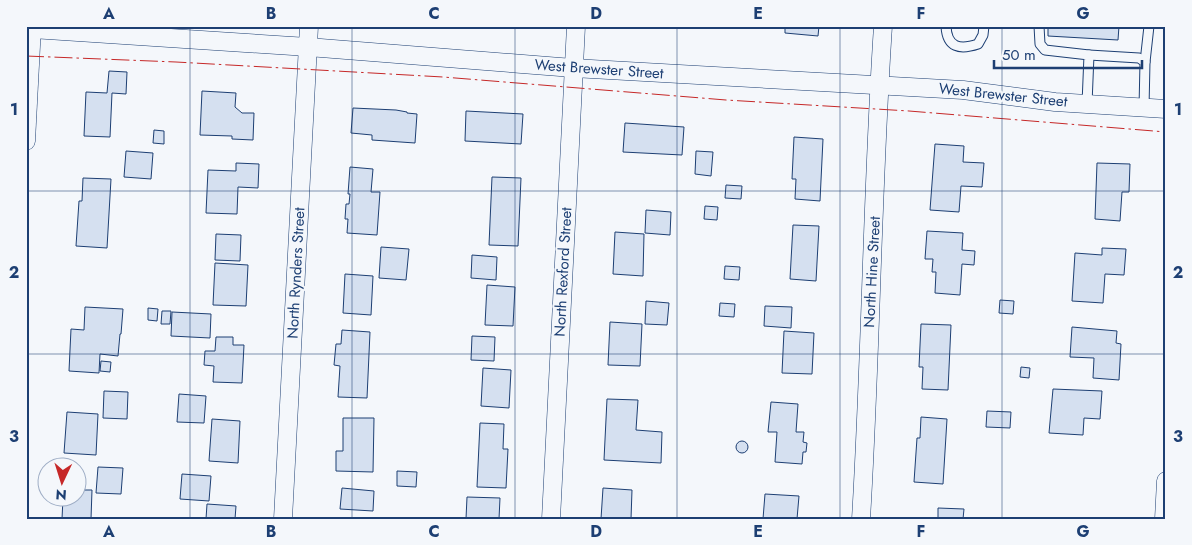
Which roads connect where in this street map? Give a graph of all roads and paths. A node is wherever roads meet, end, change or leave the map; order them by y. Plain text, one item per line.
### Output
1 (309, 26) edge
2 (576, 26) edge
3 (883, 26) edge
4 (946, 26) edge
5 (984, 26) edge
6 (1039, 26) edge
7 (1149, 26) edge
8 (32, 28) edge
9 (308, 47) junction
10 (1089, 55) junction
11 (1146, 62) junction
12 (573, 68) junction
13 (879, 85) junction
14 (1087, 104) junction
15 (1144, 108) junction
16 (1166, 109) edge
17 (26, 141) edge
18 (1166, 481) edge
19 (283, 519) edge
20 (551, 519) edge
21 (860, 519) edge
22 (1164, 519) edge

1 - 9 street, North Rynders Street
2 - 12 street, North Rexford Street
3 - 13 street, North Hine Street
4 - 5 lane
6 - 10 lane
7 - 11 lane
8 - 9 street, West Brewster Street
8 - 17 street
9 - 12 street, West Brewster Street
9 - 19 street, North Rynders Street
10 - 11 lane
10 - 14 lane
11 - 15 lane
12 - 13 street, West Brewster Street
12 - 20 street, North Rexford Street
13 - 14 street, West Brewster Street
13 - 21 street, North Hine Street
14 - 15 street, West Brewster Street
15 - 16 street, West Brewster Street
18 - 22 street

